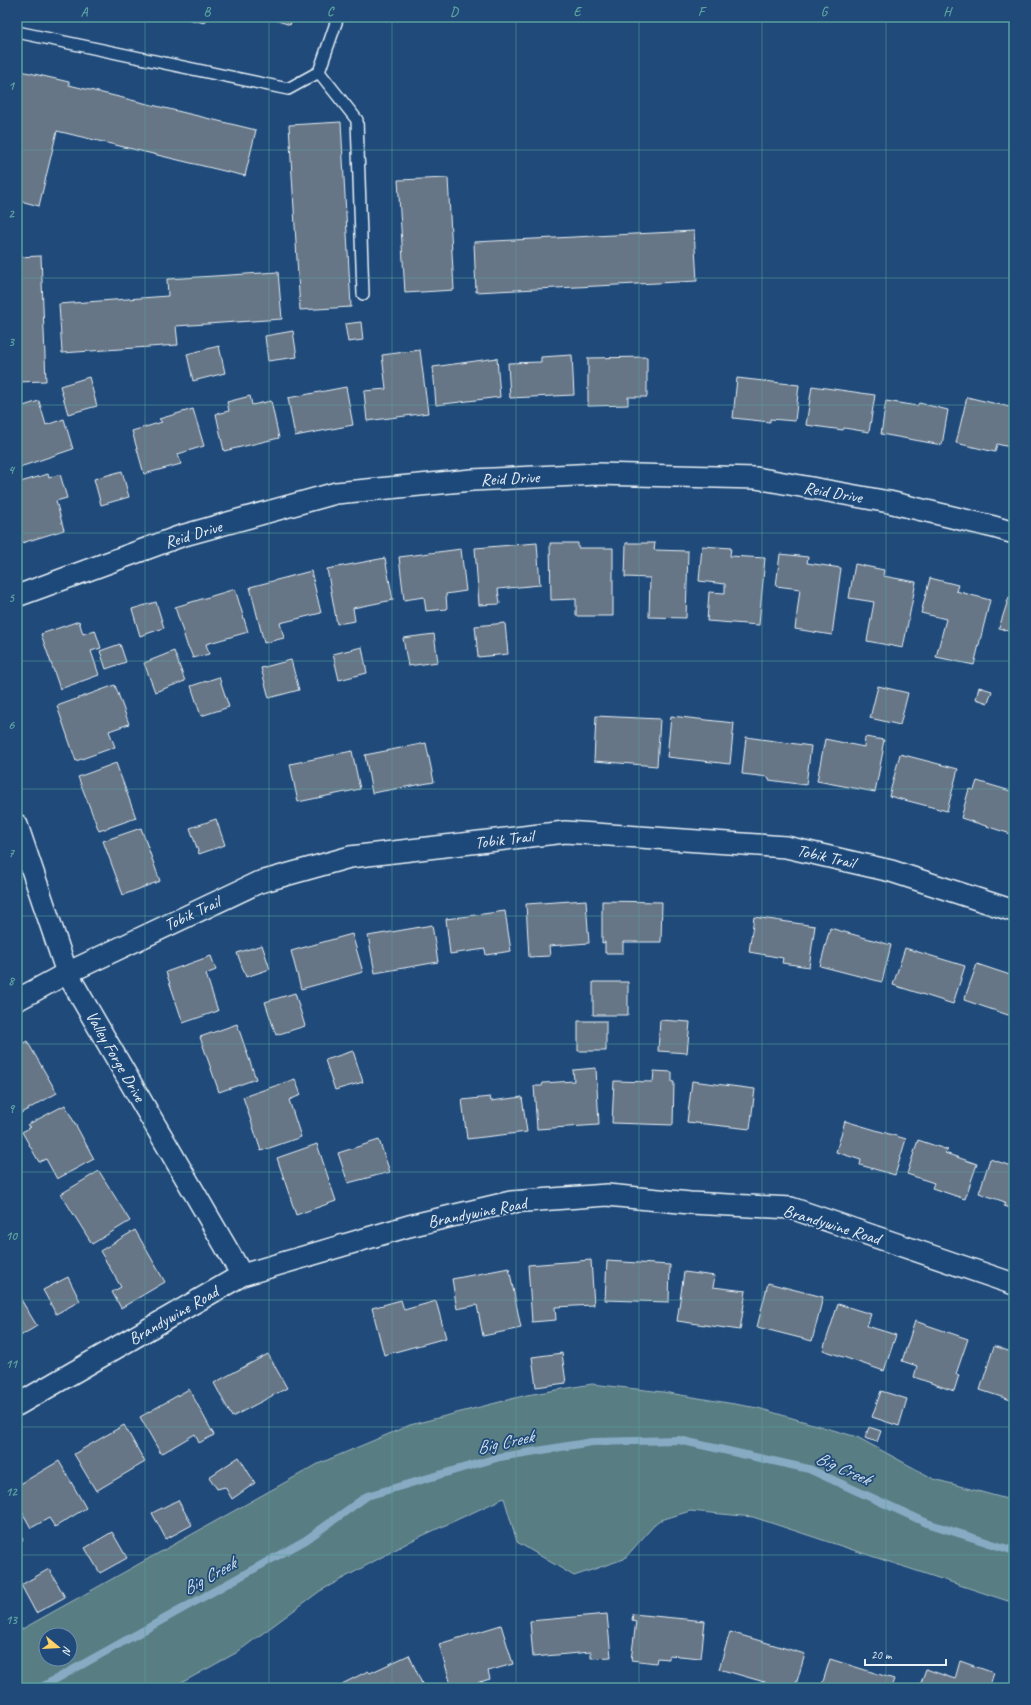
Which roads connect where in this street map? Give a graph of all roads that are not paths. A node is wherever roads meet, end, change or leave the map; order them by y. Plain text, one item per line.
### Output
1 (338, 17) edge
2 (17, 32) edge
3 (319, 72) junction
4 (363, 294) dead end
5 (1014, 533) edge
6 (17, 596) edge
7 (17, 824) edge
8 (1014, 911) edge
9 (67, 972) junction
10 (17, 1000) edge
11 (242, 1275) junction
12 (1014, 1284) edge
13 (17, 1405) edge

1 - 3 lane
2 - 3 lane
3 - 4 lane
5 - 6 street, Reid Drive
7 - 9 street, Valley Forge Drive
8 - 9 street, Tobik Trail
9 - 10 street, Tobik Trail
9 - 11 street, Valley Forge Drive
11 - 12 street, Brandywine Road
11 - 13 street, Brandywine Road

